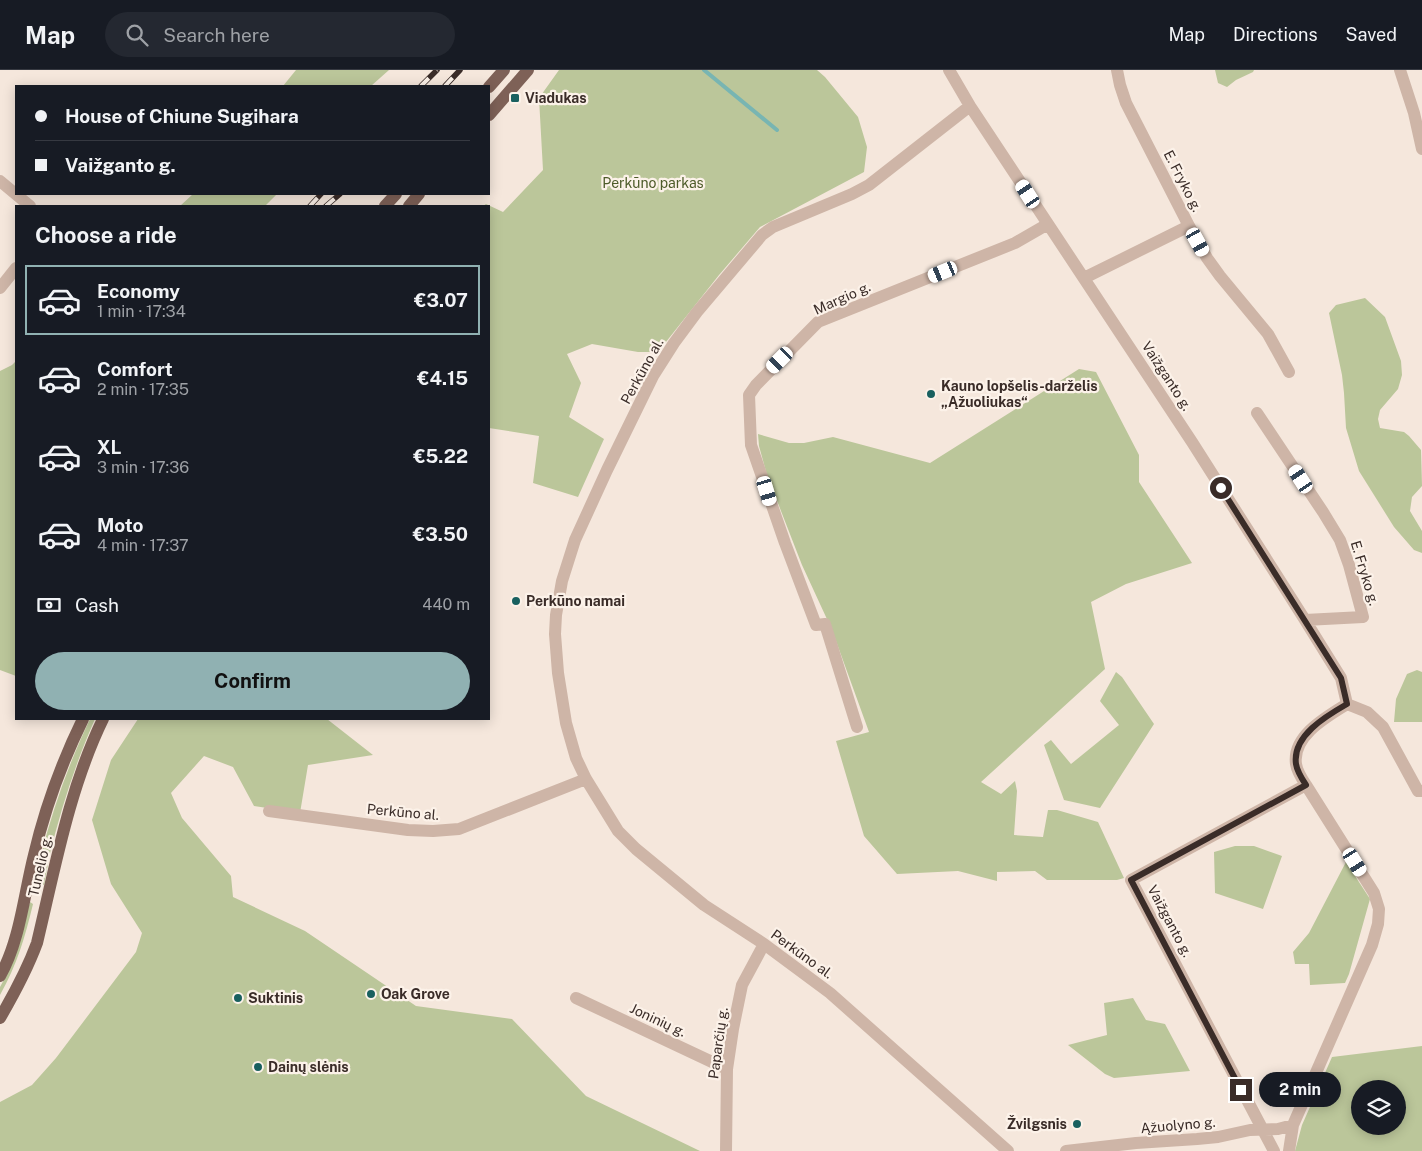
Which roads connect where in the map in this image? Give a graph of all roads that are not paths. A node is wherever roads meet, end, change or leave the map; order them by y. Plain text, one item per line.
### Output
1 (504, 70) edge
2 (528, 70) edge
3 (949, 70) edge
4 (1117, 70) edge
5 (1400, 70) edge
6 (490, 86) edge
7 (970, 106) junction
8 (490, 114) edge
9 (1422, 149) edge
10 (0, 181) edge
11 (15, 194) edge
12 (17, 195) edge
13 (395, 195) edge
14 (419, 195) edge
15 (29, 205) edge
16 (386, 205) edge
17 (409, 205) edge
18 (1048, 224) junction
19 (1189, 226) junction
20 (15, 269) edge
21 (1084, 278) junction
22 (0, 288) edge
23 (1289, 372) dead end
24 (1257, 413) dead end
25 (1305, 620) junction
26 (1347, 704) junction
27 (83, 720) edge
28 (103, 720) edge
29 (857, 727) dead end
30 (586, 779) junction
31 (1306, 785) junction
32 (1422, 791) edge
33 (268, 811) dead end
34 (25, 891) junction
35 (48, 896) junction
36 (764, 944) junction
37 (0, 976) edge
38 (576, 998) dead end
39 (0, 1018) edge
40 (727, 1069) junction
41 (1293, 1125) junction
42 (1262, 1129) junction
43 (726, 1151) edge
44 (1008, 1151) edge
45 (1066, 1151) edge
46 (1274, 1151) edge
47 (1289, 1151) edge

1 - 6 main road
2 - 8 main road
3 - 7 street, Vaižganto g.
4 - 19 street, E. Fryko g.
5 - 9 street
7 - 18 street, Vaižganto g.
7 - 30 street, Perkūno al.
10 - 11 street
12 - 15 street
13 - 16 main road
14 - 17 main road
18 - 21 street, Vaižganto g.
18 - 29 street, Margio g.
19 - 21 street
19 - 23 street, E. Fryko g.
20 - 22 street
21 - 25 street, Vaižganto g.
24 - 25 street, E. Fryko g.
25 - 26 street, Vaižganto g.
26 - 31 street
26 - 32 street
27 - 34 main road, Tunelio g.
28 - 35 main road, Tunelio g.
30 - 33 street, Perkūno al.
30 - 36 street, Perkūno al.
31 - 41 street
31 - 42 street, Vaižganto g.
34 - 35 main road
34 - 37 main road, Tunelio g.
35 - 39 main road, Tunelio g.
36 - 40 street, Paparčių g.
36 - 44 street, Perkūno al.
38 - 40 street, Joninių g.
40 - 43 street, Paparčių g.
41 - 42 street, Ąžuolyno g.
41 - 47 street
42 - 45 street, Ąžuolyno g.
42 - 46 street, Vaižganto g.

